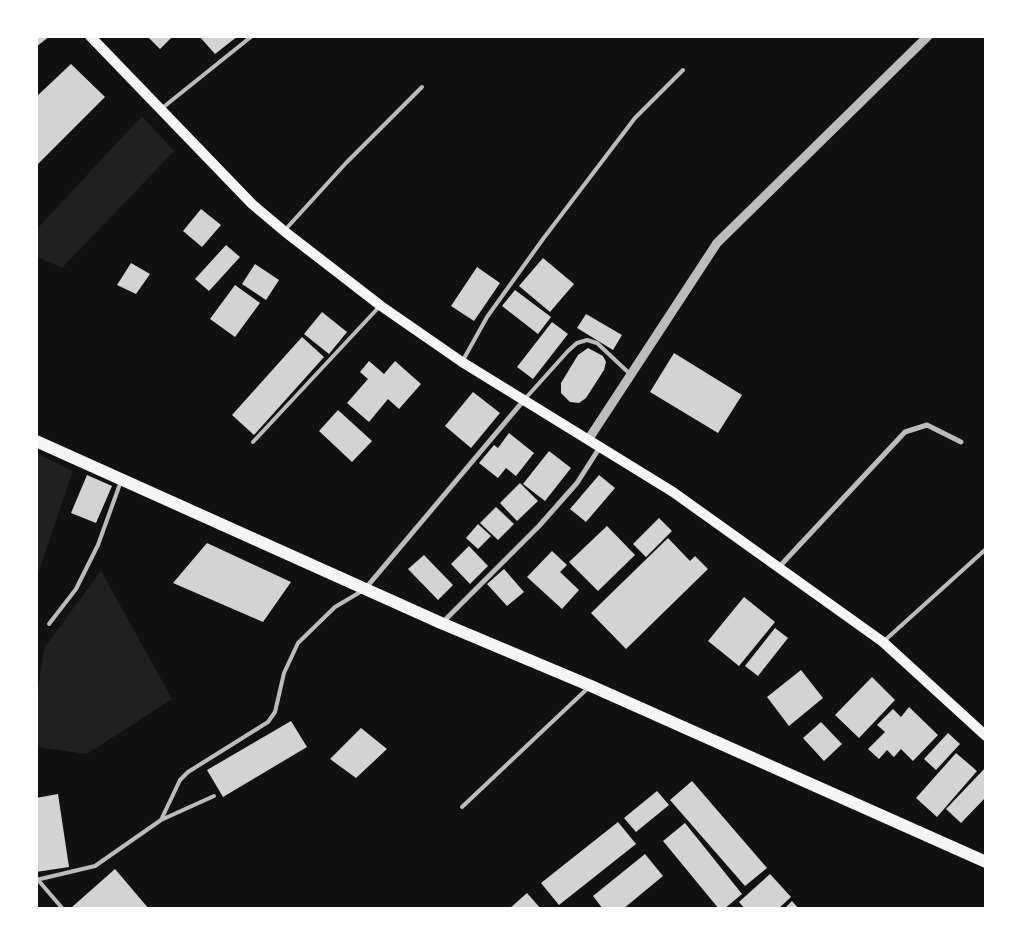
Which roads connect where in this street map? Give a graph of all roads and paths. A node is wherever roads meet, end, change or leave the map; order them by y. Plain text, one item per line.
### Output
1 (90, 36) edge
2 (252, 36) edge
3 (928, 36) edge
4 (683, 70) dead end
5 (422, 87) dead end
6 (160, 111) junction
7 (284, 231) junction
8 (381, 306) junction
9 (462, 362) junction
10 (630, 374) junction
11 (524, 400) junction
12 (588, 440) junction
13 (36, 441) edge
14 (253, 442) dead end
15 (961, 442) dead end
16 (600, 447) junction
17 (122, 479) junction
18 (986, 549) edge
19 (779, 568) junction
20 (365, 589) junction
21 (441, 623) junction
22 (49, 624) dead end
23 (883, 642) junction
24 (590, 686) junction
25 (986, 736) edge
26 (214, 796) dead end
27 (462, 806) dead end
28 (161, 820) junction
29 (986, 862) edge
30 (37, 880) edge
31 (62, 909) edge

1 - 6 main road
2 - 6 lane
3 - 10 street
4 - 9 lane
5 - 7 lane
6 - 7 main road
7 - 8 main road
8 - 9 main road
8 - 14 lane
9 - 11 main road
10 - 11 lane
10 - 12 street
11 - 12 main road
11 - 20 street
12 - 16 main road
13 - 17 main road
15 - 19 street
16 - 19 main road
16 - 21 street
17 - 20 main road
17 - 22 lane
18 - 23 lane
19 - 23 main road
20 - 21 main road
20 - 28 lane
21 - 24 main road
23 - 25 main road
24 - 27 lane
24 - 29 main road
26 - 28 lane
28 - 30 lane
30 - 31 lane

